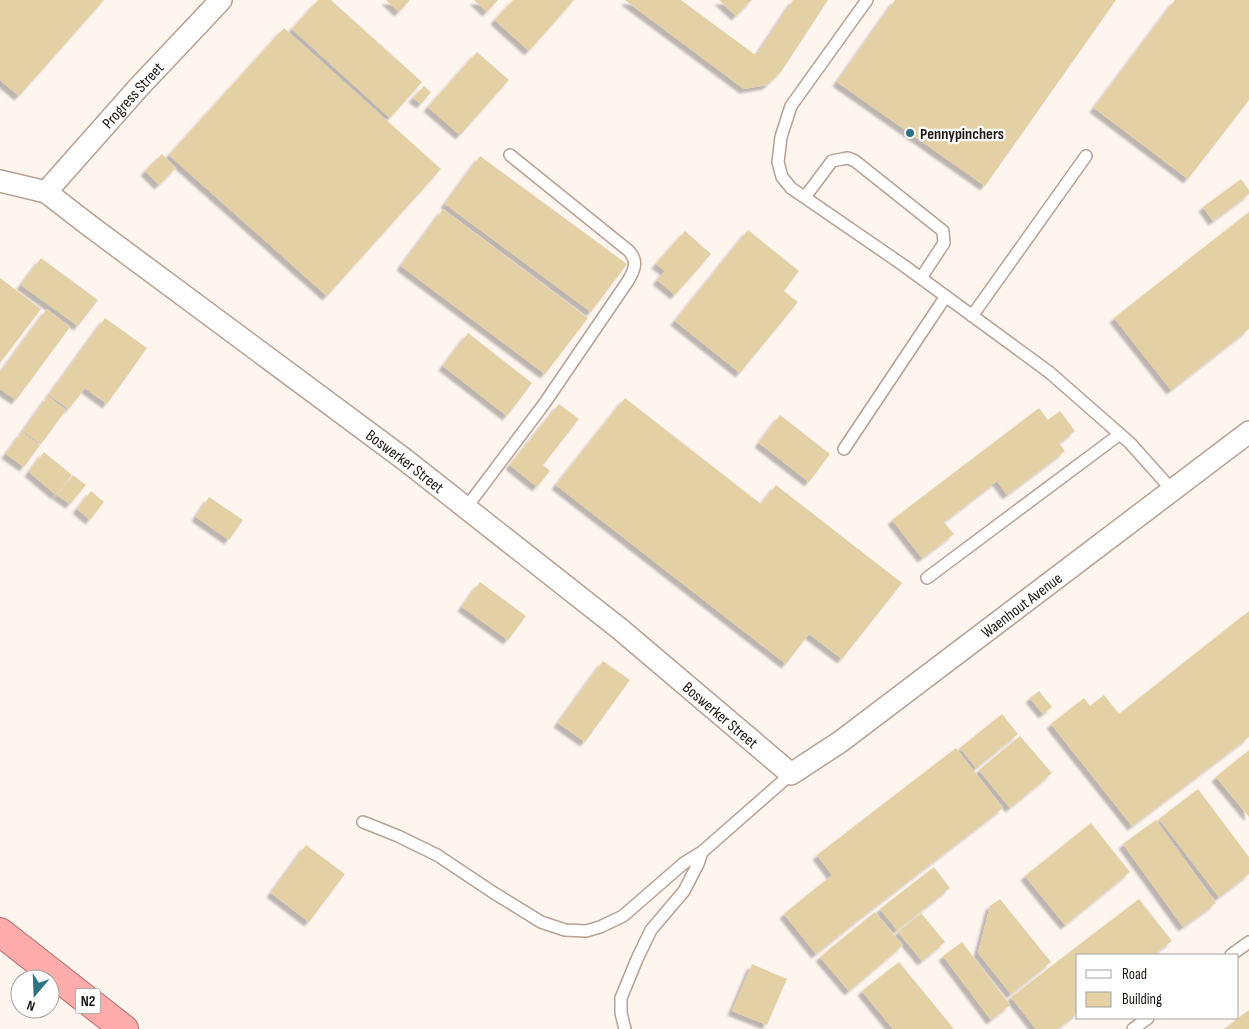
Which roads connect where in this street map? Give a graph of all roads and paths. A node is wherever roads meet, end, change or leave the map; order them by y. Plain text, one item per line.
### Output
1 (221, 0) edge
2 (866, 0) edge
3 (510, 155) dead end
4 (1086, 156) dead end
5 (0, 181) edge
6 (46, 192) junction
7 (805, 197) junction
8 (921, 278) junction
9 (946, 296) junction
10 (972, 316) junction
11 (1249, 432) edge
12 (1120, 434) junction
13 (844, 449) dead end
14 (1172, 490) junction
15 (466, 508) junction
16 (927, 578) dead end
17 (791, 774) junction
18 (363, 822) dead end
19 (702, 852) junction
20 (0, 932) edge
21 (1249, 942) edge
22 (1232, 954) edge
23 (1147, 1019) edge
24 (124, 1029) edge
25 (625, 1029) edge
26 (1133, 1029) edge

1 - 6 street, Progress Street
2 - 7 lane
3 - 15 lane
4 - 10 lane
5 - 6 street, Boswerker Street
6 - 15 street, Boswerker Street
7 - 8 lane
7 - 8 lane
8 - 9 lane
9 - 10 lane
9 - 13 lane
10 - 12 lane
11 - 14 street, Waenhout Avenue
12 - 14 lane
12 - 16 lane
14 - 17 street, Waenhout Avenue
15 - 17 street, Boswerker Street
17 - 19 lane
18 - 19 lane
19 - 25 lane
20 - 24 highway, N2
21 - 22 lane
23 - 26 lane

